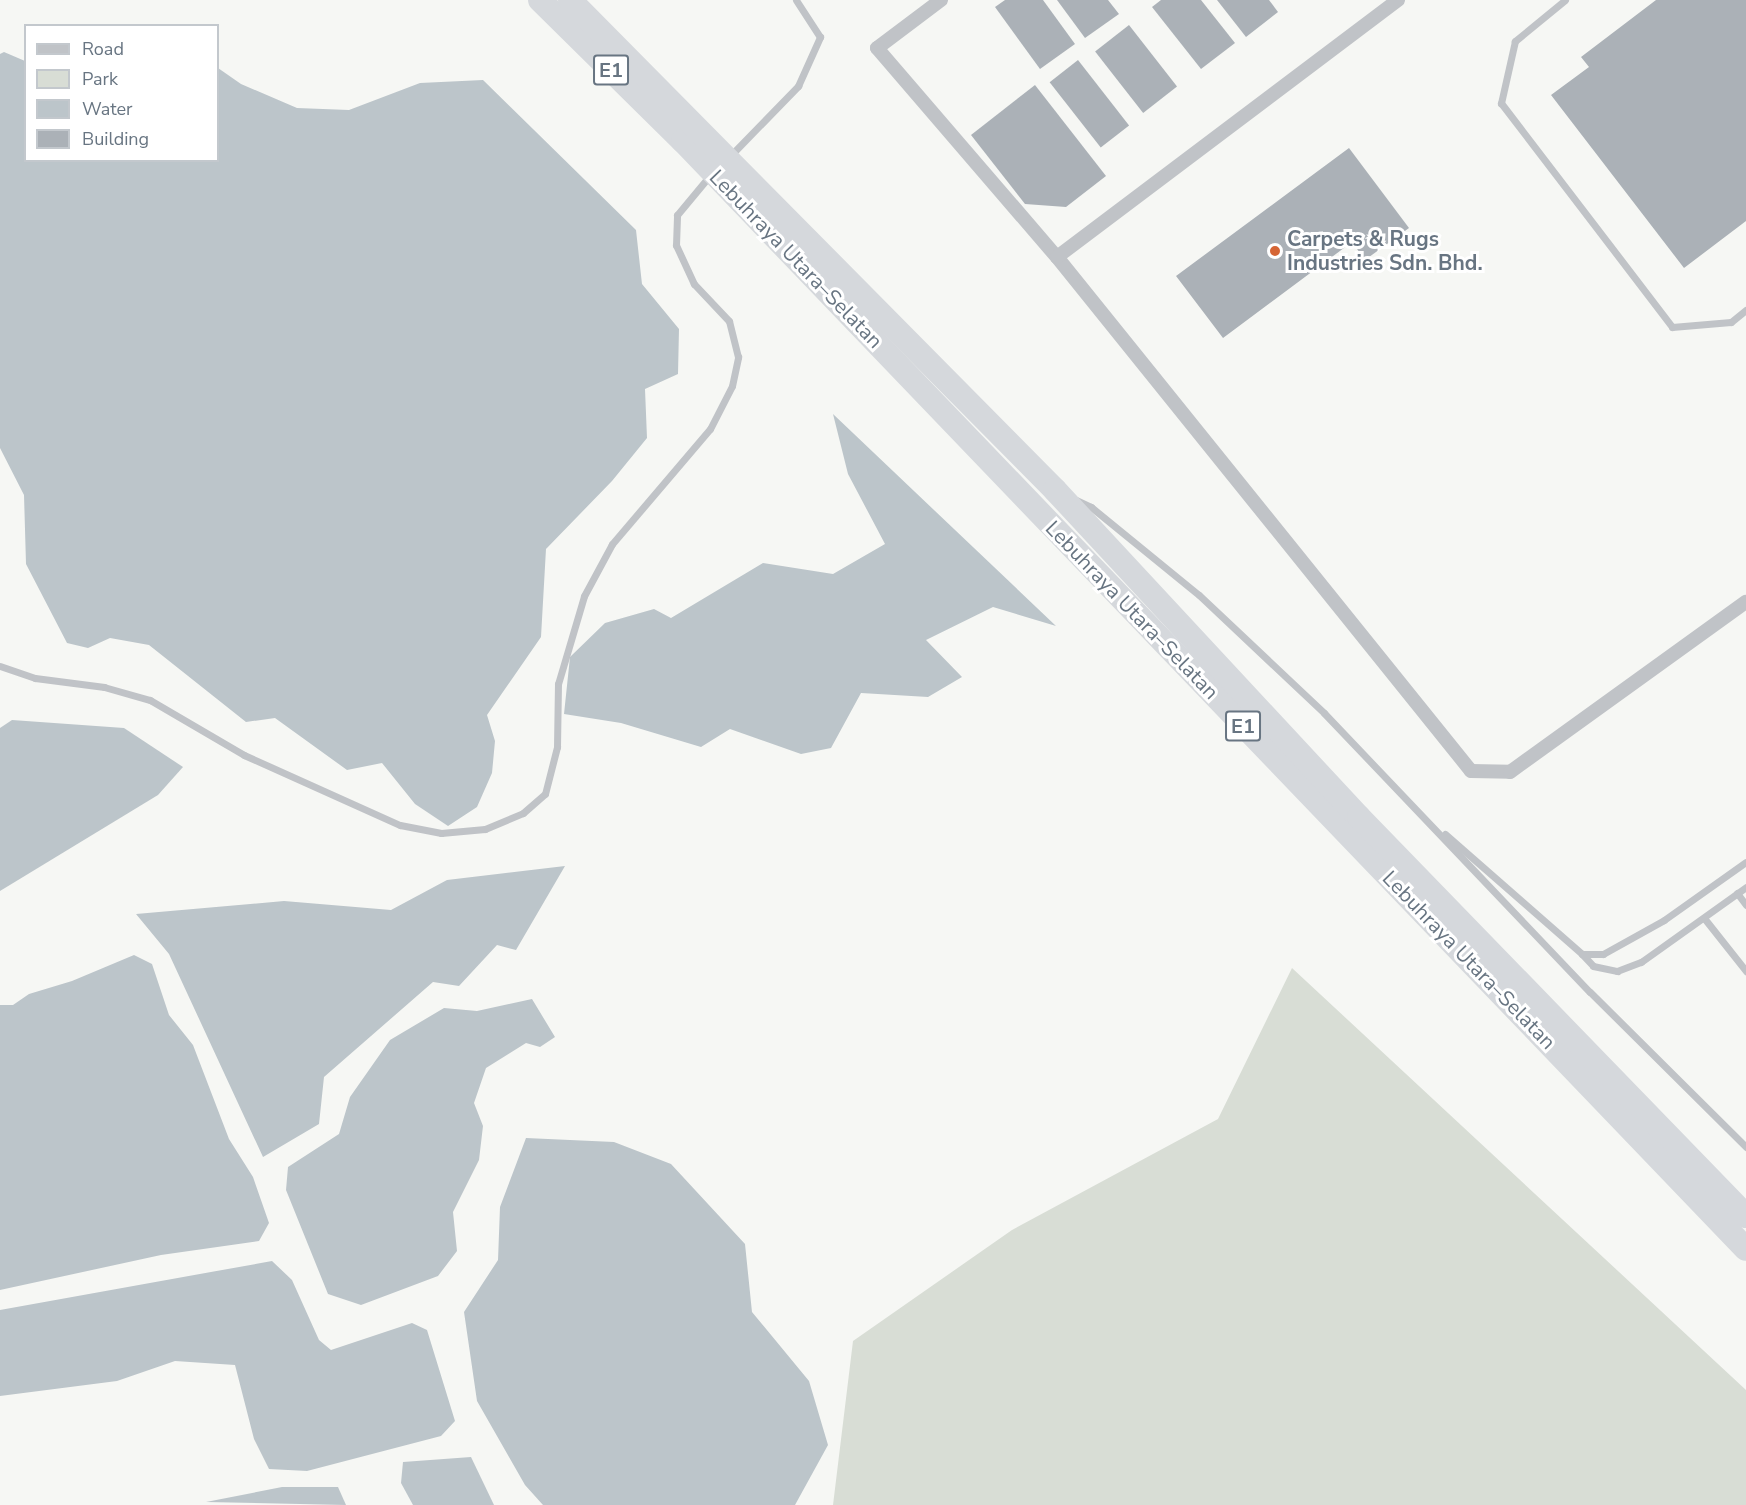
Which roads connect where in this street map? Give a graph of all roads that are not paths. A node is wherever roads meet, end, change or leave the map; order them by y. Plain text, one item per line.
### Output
1 (540, 0) edge
2 (570, 0) edge
3 (796, 0) edge
4 (941, 0) edge
5 (1398, 0) edge
6 (1565, 0) edge
7 (690, 133) junction
8 (749, 195) junction
9 (1057, 257) junction
10 (1746, 310) edge
11 (1055, 490) junction
12 (1746, 603) edge
13 (0, 666) edge
14 (1407, 800) junction
15 (1746, 862) edge
16 (1746, 887) edge
17 (1737, 893) junction
18 (1746, 905) edge
19 (1704, 918) junction
20 (1582, 954) junction
21 (1746, 970) edge
22 (1746, 1147) edge
23 (1746, 1216) edge
24 (1746, 1249) edge

1 - 7 highway, Lebuhraya Utara–Selatan / E1
2 - 7 highway, Lebuhraya Utara–Selatan / E1
3 - 13 lane
4 - 9 street
5 - 9 street
6 - 10 lane
7 - 8 highway, Lebuhraya Utara–Selatan / E1
8 - 11 highway, Lebuhraya Utara–Selatan / E1
8 - 24 highway, Lebuhraya Utara–Selatan / E1
9 - 12 street
11 - 14 lane
11 - 23 highway, Lebuhraya Utara–Selatan / E1
14 - 20 lane
14 - 22 lane
15 - 20 lane
16 - 17 lane
17 - 18 lane
17 - 19 lane
19 - 20 lane
19 - 21 lane

